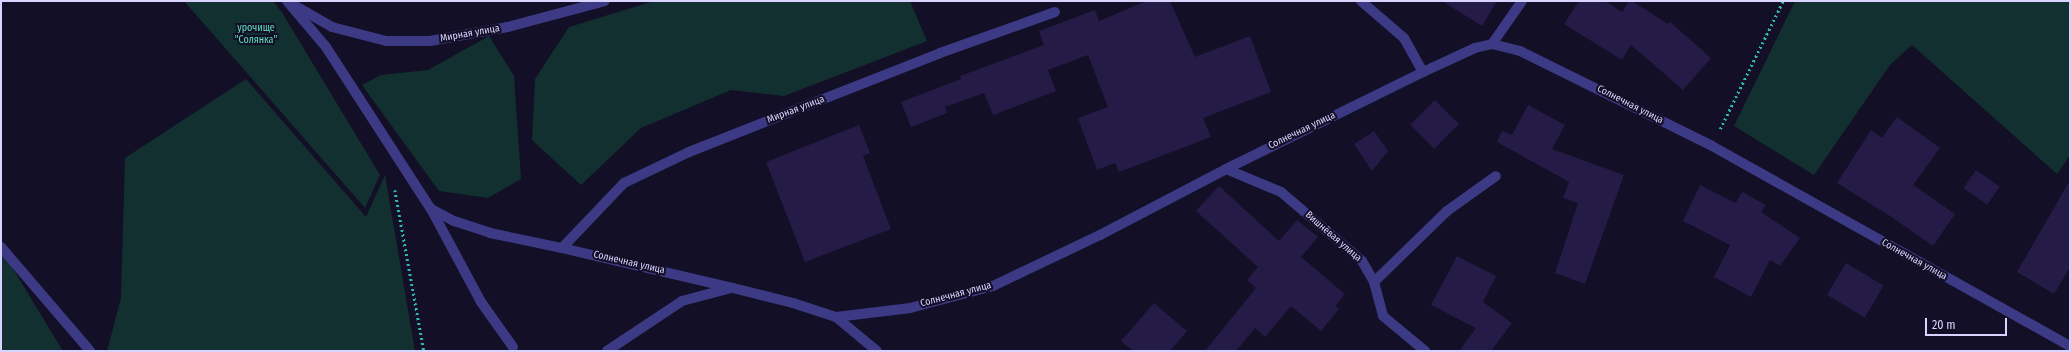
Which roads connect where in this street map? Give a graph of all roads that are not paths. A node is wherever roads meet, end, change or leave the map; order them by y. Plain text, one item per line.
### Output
1 (287, 1) edge
2 (606, 1) edge
3 (1361, 1) edge
4 (1522, 1) edge
5 (1055, 12) dead end
6 (1492, 44) junction
7 (1423, 72) junction
8 (1226, 169) junction
9 (1496, 176) dead end
10 (431, 209) junction
11 (1, 247) edge
12 (562, 248) junction
13 (1374, 282) junction
14 (733, 288) junction
15 (836, 317) junction
16 (2070, 346) edge
17 (513, 347) dead end
18 (90, 351) edge
19 (607, 351) edge
20 (877, 351) edge
21 (1425, 351) edge

1 - 2 street, Мирная улица
1 - 10 street
3 - 7 street
4 - 6 street
5 - 12 street, Мирная улица
6 - 7 street, Солнечная улица
6 - 16 street, Солнечная улица
7 - 8 street, Солнечная улица
8 - 13 street, Вишнёвая улица
8 - 15 street, Солнечная улица
9 - 13 street
10 - 12 street, Солнечная улица
10 - 17 street
11 - 18 street
12 - 14 street, Солнечная улица
13 - 21 street, Вишнёвая улица
14 - 15 street, Солнечная улица
14 - 19 street
15 - 20 street

